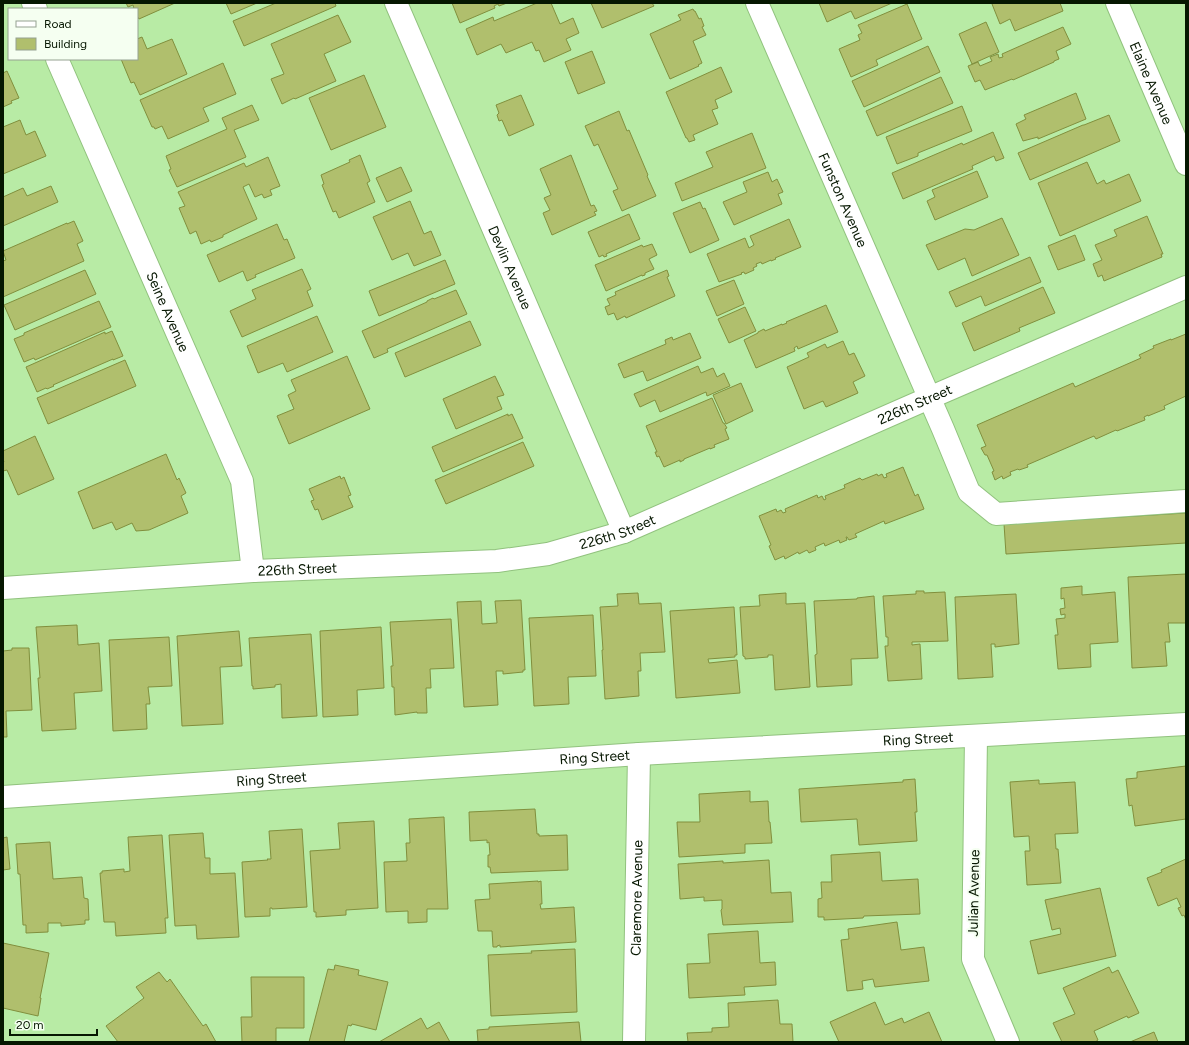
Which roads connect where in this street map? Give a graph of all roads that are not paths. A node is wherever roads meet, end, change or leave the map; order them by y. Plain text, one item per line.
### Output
1 (396, 3) edge
2 (757, 3) edge
3 (1117, 3) edge
4 (57, 60) edge
5 (1186, 164) edge
6 (1186, 287) edge
7 (929, 398) junction
8 (1186, 501) edge
9 (624, 532) junction
10 (252, 571) junction
11 (3, 588) edge
12 (1186, 724) edge
13 (976, 737) junction
14 (639, 754) junction
15 (3, 797) edge
16 (634, 1042) edge
17 (1008, 1042) edge

1 - 9 street, Devlin Avenue
2 - 7 street, Funston Avenue
3 - 5 street, Elaine Avenue
4 - 10 street, Seine Avenue
6 - 7 street, 226th Street
7 - 8 street, Funston Avenue
7 - 9 street, 226th Street
9 - 10 street, 226th Street
10 - 11 street, 226th Street
12 - 13 street, Ring Street
13 - 14 street, Ring Street
13 - 17 street, Julian Avenue
14 - 15 street, Ring Street
14 - 16 street, Claremore Avenue

